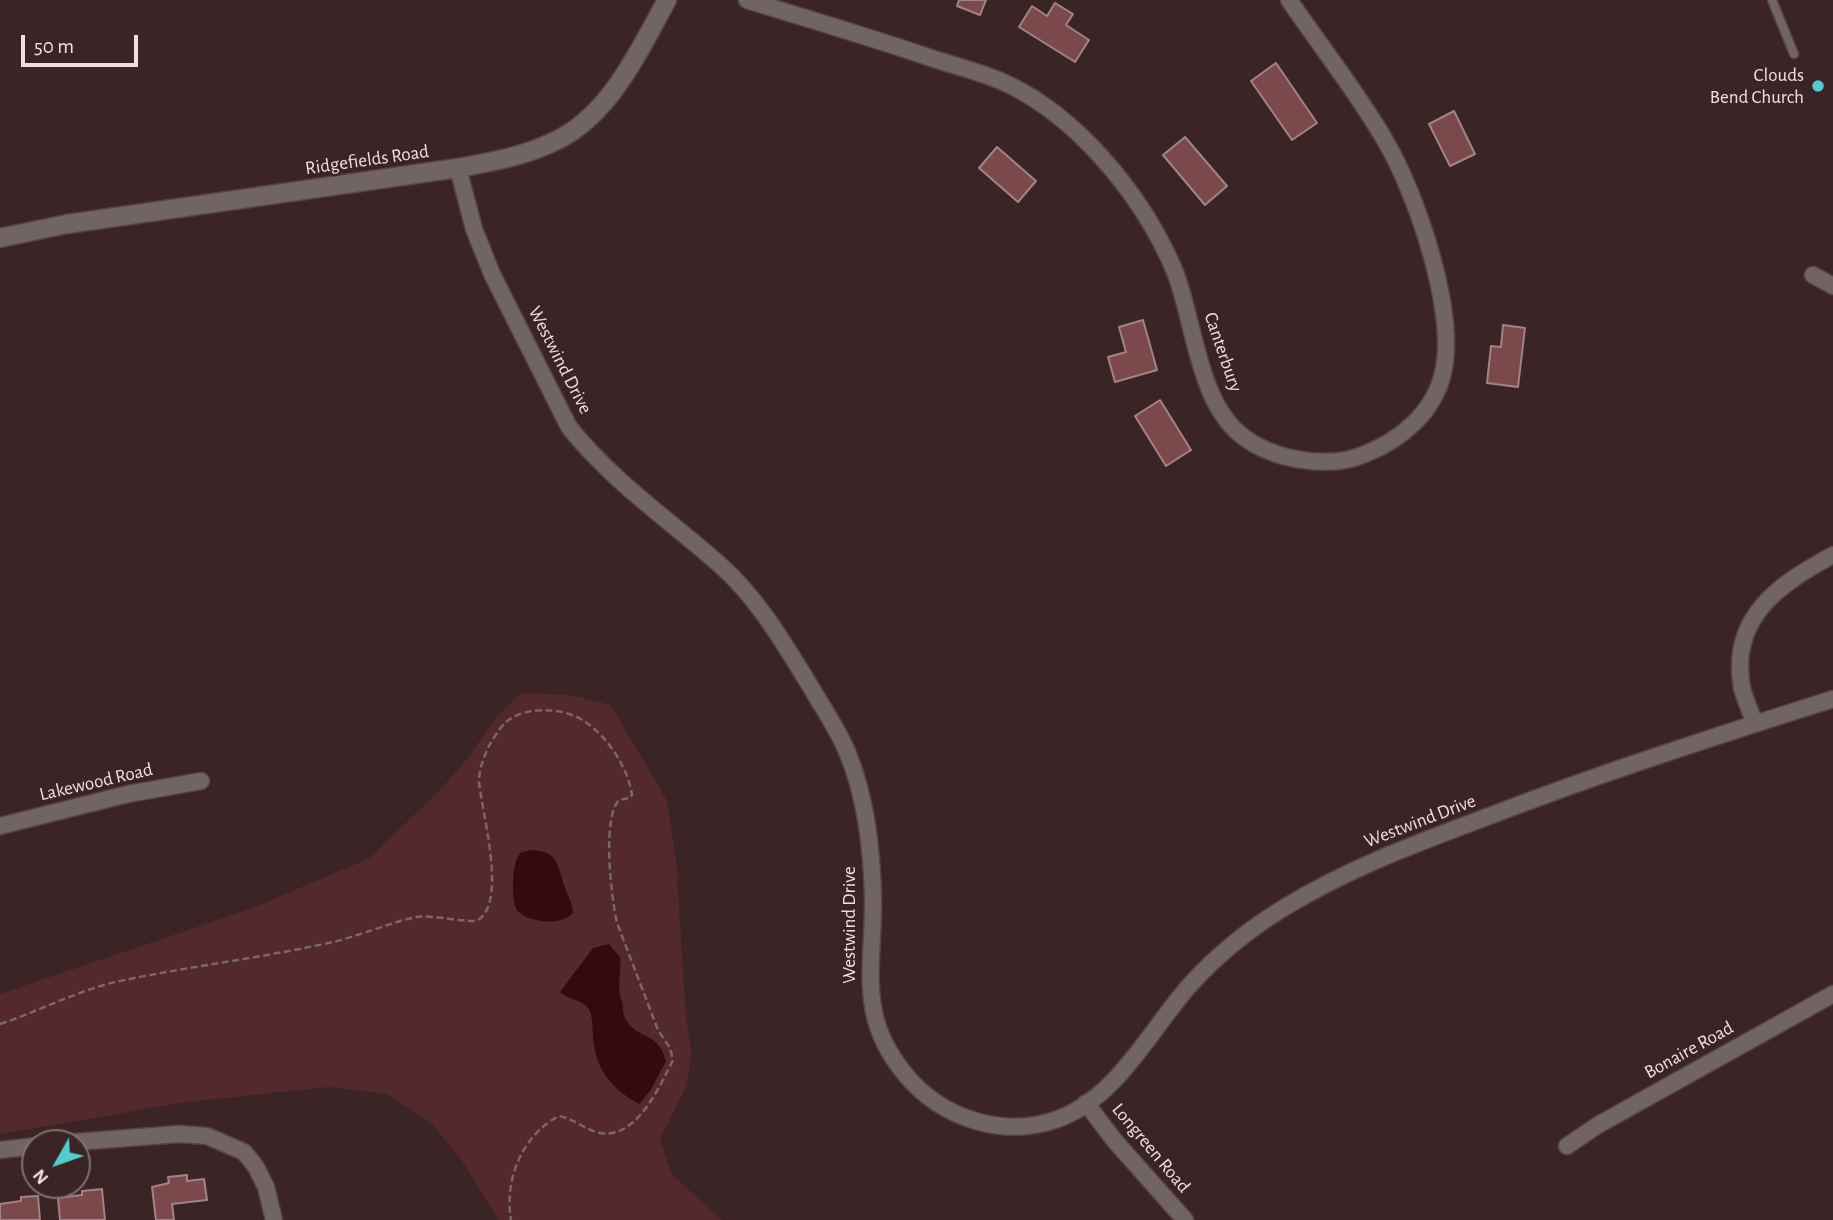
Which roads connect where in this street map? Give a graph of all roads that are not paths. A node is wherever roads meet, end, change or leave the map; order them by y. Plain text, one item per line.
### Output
1 (667, 0) edge
2 (747, 0) edge
3 (1289, 0) edge
4 (1772, 0) edge
5 (1794, 54) dead end
6 (458, 168) junction
7 (0, 238) edge
8 (1814, 275) dead end
9 (1833, 286) edge
10 (1833, 555) edge
11 (1833, 699) edge
12 (1755, 724) junction
13 (201, 782) dead end
14 (0, 826) edge
15 (1833, 994) edge
16 (1086, 1103) junction
17 (91, 1141) edge
18 (1567, 1146) dead end
19 (21, 1148) edge
20 (0, 1150) edge
21 (274, 1220) edge
22 (1185, 1220) edge

1 - 6 street, Ridgefields Road
2 - 3 street, Canterbury
4 - 5 lane
6 - 7 street, Ridgefields Road
6 - 16 street, Westwind Drive
8 - 9 street
10 - 12 street
11 - 12 street, Westwind Drive
12 - 16 street, Westwind Drive
13 - 14 street, Lakewood Road
15 - 18 street, Bonaire Road
16 - 22 street, Longreen Road
17 - 21 street
19 - 20 street

